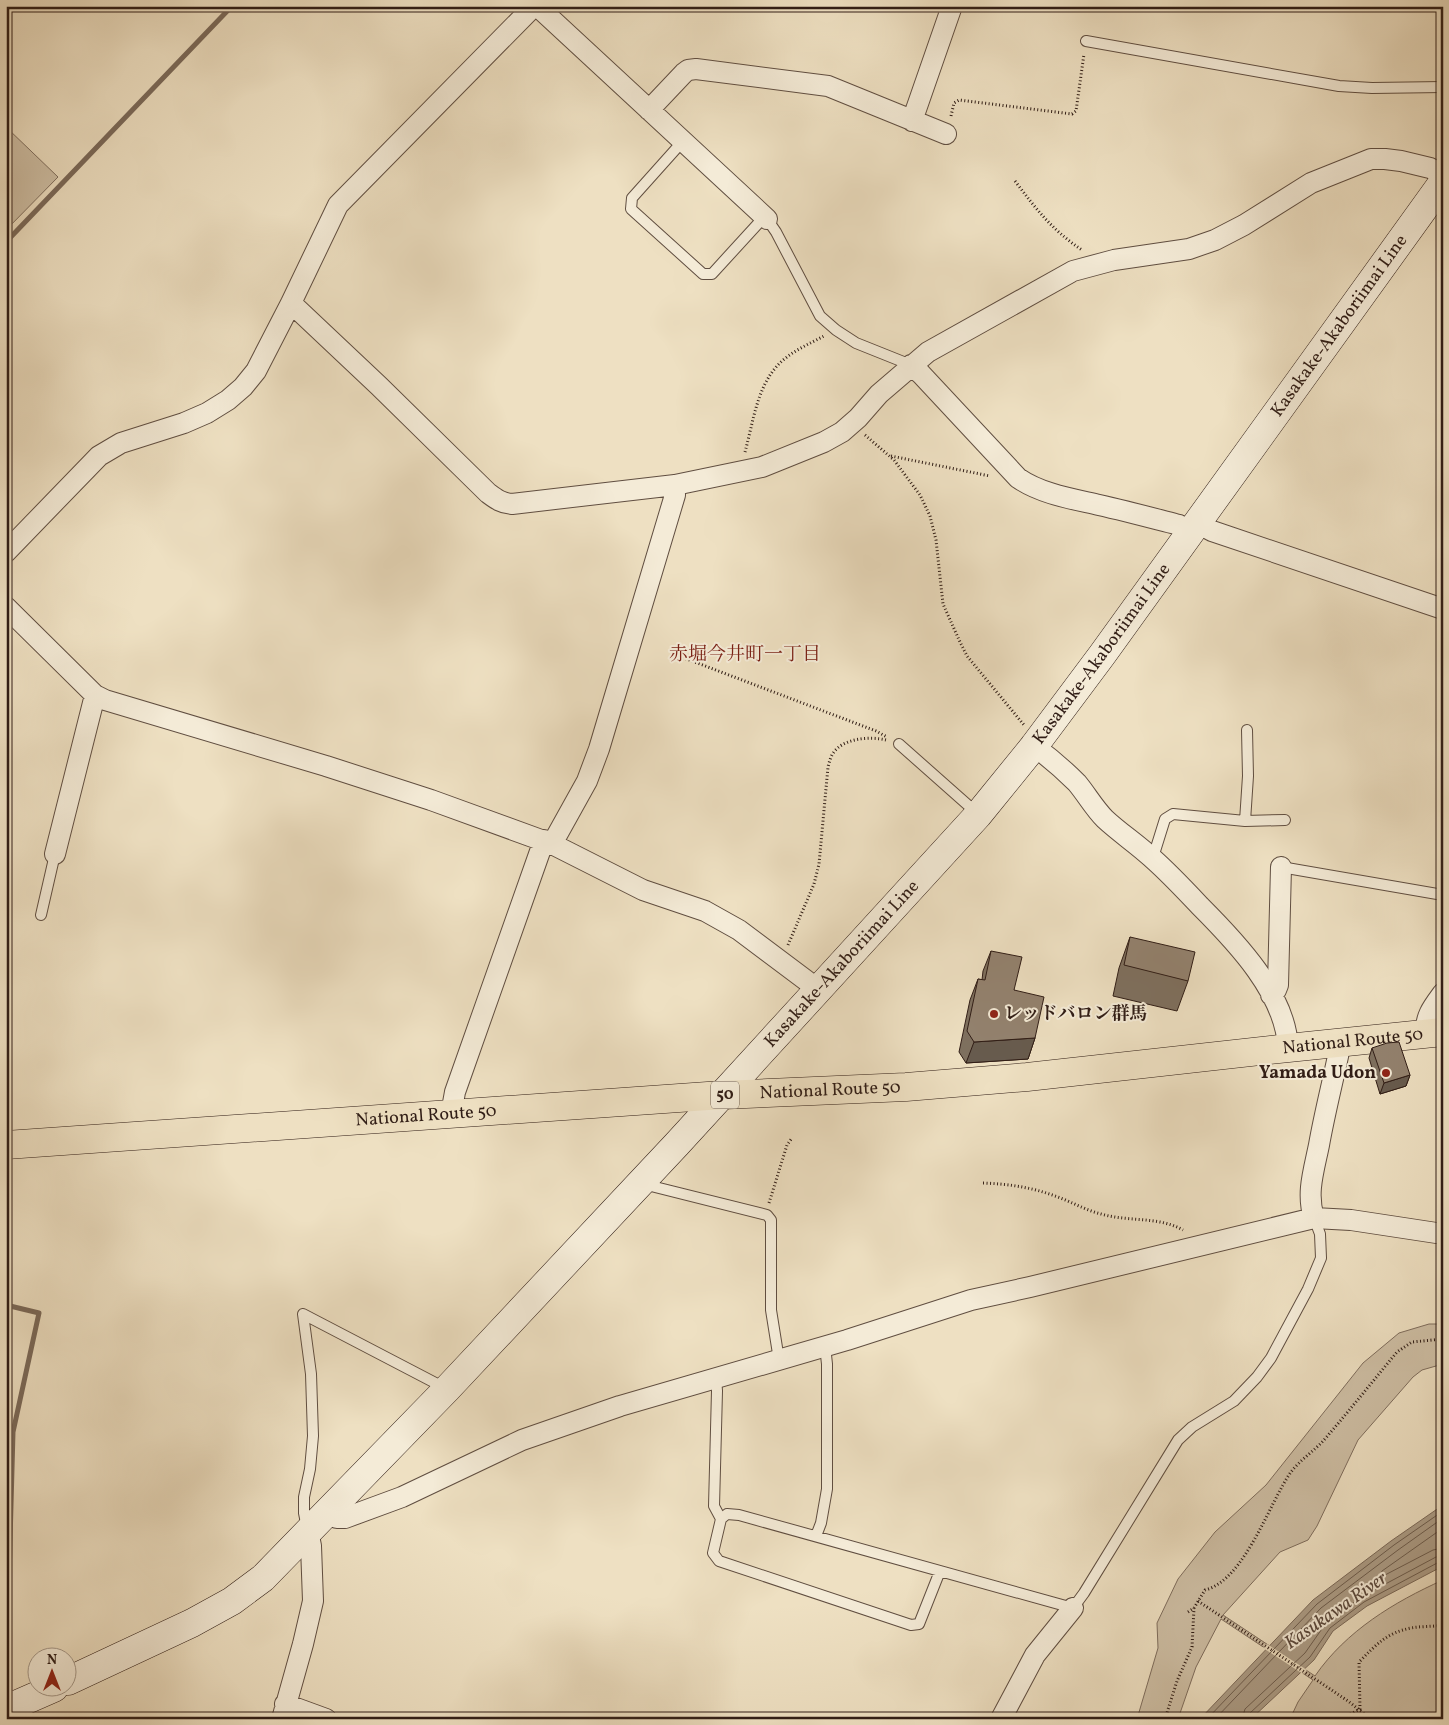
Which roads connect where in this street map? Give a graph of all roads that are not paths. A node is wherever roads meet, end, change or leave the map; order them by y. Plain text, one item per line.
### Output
1 (535, 6) edge
2 (952, 6) edge
3 (1086, 40) road end
4 (1443, 87) edge
5 (649, 110) junction
6 (912, 122) junction
7 (946, 134) road end
8 (683, 141) junction
9 (1443, 174) edge
10 (1443, 182) edge
11 (766, 218) junction
12 (291, 303) junction
13 (911, 365) junction
14 (675, 485) junction
15 (1194, 527) junction
16 (6, 552) edge
17 (6, 607) edge
18 (1443, 609) edge
19 (94, 695) junction
20 (1247, 730) dead end
21 (1036, 743) junction
22 (899, 744) road end
23 (978, 815) junction
24 (1285, 820) dead end
25 (1245, 821) junction
26 (548, 842) junction
27 (55, 854) joint
28 (1151, 857) junction
29 (1281, 867) joint
30 (1443, 895) edge
31 (41, 915) dead end
32 (819, 990) junction
33 (1443, 993) edge
34 (1271, 995) junction
35 (1434, 1033) edge
36 (1341, 1042) junction
37 (1288, 1048) junction
38 (722, 1095) junction
39 (455, 1114) junction
40 (6, 1145) edge
41 (640, 1183) junction
42 (1314, 1218) junction
43 (1443, 1234) edge
44 (825, 1346) junction
45 (780, 1360) junction
46 (716, 1378) junction
47 (447, 1389) junction
48 (721, 1519) junction
49 (316, 1522) junction
50 (816, 1536) junction
51 (940, 1571) junction
52 (1073, 1608) junction
53 (78, 1676) edge
54 (31, 1698) edge
55 (6, 1709) edge
56 (284, 1712) edge
57 (326, 1719) edge
58 (1001, 1719) edge

1 - 5 street
1 - 12 street
2 - 6 street
3 - 4 lane
5 - 6 street
5 - 8 street
6 - 7 street
8 - 11 street
8 - 11 lane
9 - 13 street
10 - 15 main road, Kasakake-Akaboriimai Line
11 - 13 lane
12 - 14 street
12 - 16 street
13 - 14 street
13 - 15 street
14 - 26 street
15 - 18 street
15 - 21 main road, Kasakake-Akaboriimai Line
17 - 19 street
19 - 26 street
19 - 27 street
20 - 25 lane
21 - 23 main road, Kasakake-Akaboriimai Line
21 - 28 street
22 - 23 lane
23 - 32 main road, Kasakake-Akaboriimai Line
24 - 25 lane
25 - 28 lane
26 - 32 street
26 - 39 street
27 - 31 lane
28 - 34 street
29 - 30 lane
29 - 34 street
32 - 38 main road, Kasakake-Akaboriimai Line
33 - 35 street
34 - 37 street
35 - 36 highway, National Route 50 / 50
36 - 37 highway, National Route 50 / 50
36 - 42 street
37 - 38 highway, National Route 50 / 50
38 - 39 highway, National Route 50 / 50
38 - 41 main road, Kasakake-Akaboriimai Line
39 - 40 highway, National Route 50 / 50
41 - 45 lane
41 - 47 main road, Kasakake-Akaboriimai Line
42 - 43 street
42 - 44 street
42 - 52 lane
44 - 45 street
44 - 50 lane
45 - 46 street
46 - 48 lane
46 - 49 street
47 - 49 main road, Kasakake-Akaboriimai Line
47 - 49 lane
48 - 50 lane
48 - 51 lane
49 - 53 main road, Kasakake-Akaboriimai Line
49 - 56 street
50 - 51 lane
51 - 52 lane
52 - 58 street
54 - 55 main road
56 - 57 street

